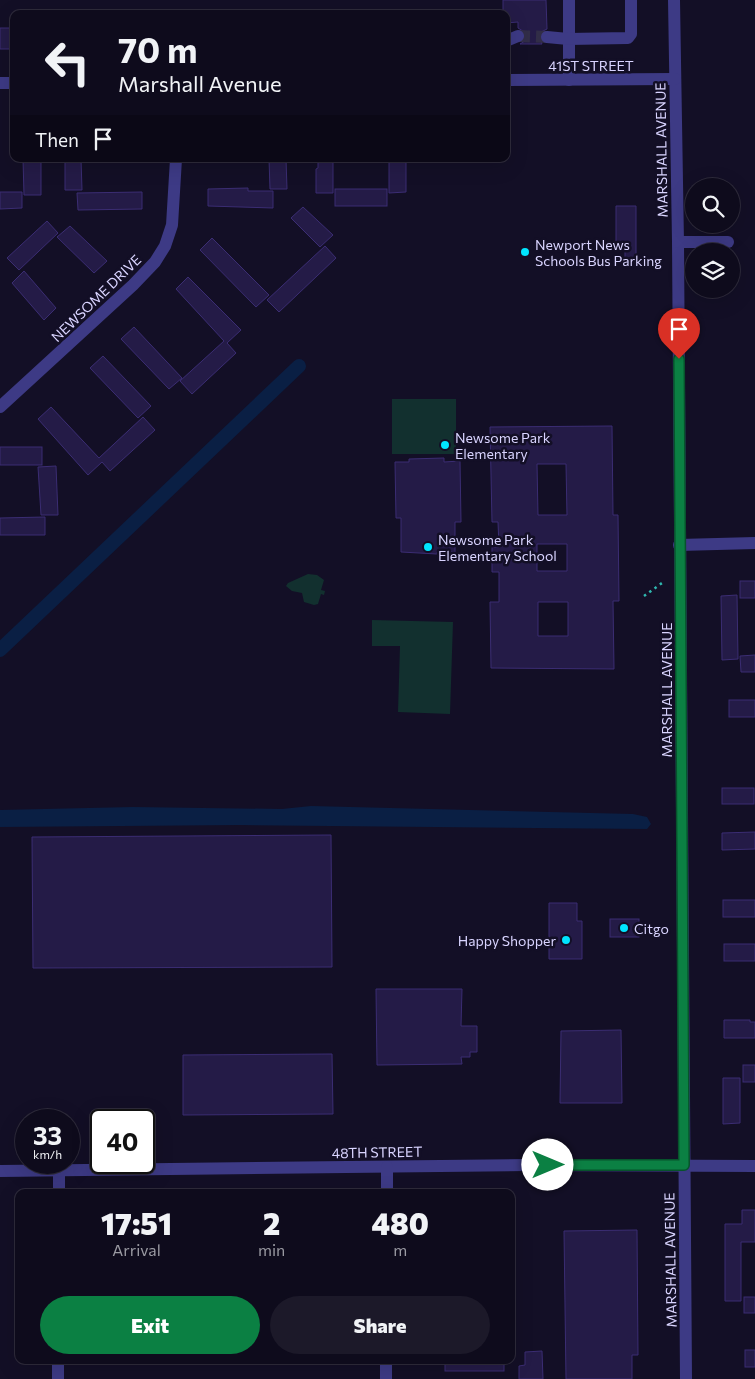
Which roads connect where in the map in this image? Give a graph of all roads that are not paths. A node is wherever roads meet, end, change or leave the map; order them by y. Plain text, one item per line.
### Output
1 (569, 0) edge
2 (631, 0) edge
3 (674, 0) edge
4 (547, 37) tunnel mouth
5 (568, 39) junction
6 (675, 79) junction
7 (510, 80) edge
8 (569, 80) junction
9 (176, 162) edge
10 (678, 242) junction
11 (728, 242) dead end
12 (0, 407) edge
13 (755, 543) edge
14 (679, 545) junction
15 (684, 1165) junction
16 (755, 1166) edge
17 (387, 1167) junction
18 (80, 1170) edge
19 (0, 1171) edge
20 (15, 1171) edge
21 (59, 1174) edge
22 (59, 1189) edge
23 (387, 1189) edge
24 (58, 1364) edge
25 (386, 1364) edge
26 (58, 1379) edge
27 (386, 1379) edge
28 (686, 1379) edge

1 - 5 street
2 - 5 street
3 - 6 street, MARSHALL AVENUE
4 - 5 street
5 - 8 street
6 - 8 street, 41ST STREET
6 - 10 street, MARSHALL AVENUE
7 - 8 street, 41ST STREET
9 - 12 street, NEWSOME DRIVE
10 - 11 street
10 - 14 street, MARSHALL AVENUE
13 - 14 street
14 - 15 street, MARSHALL AVENUE
15 - 16 street, 48TH STREET
15 - 17 street, 48TH STREET
15 - 28 street, MARSHALL AVENUE
17 - 18 street, 48TH STREET
17 - 23 street
19 - 20 street, 48TH STREET
21 - 22 street
24 - 26 street
25 - 27 street

